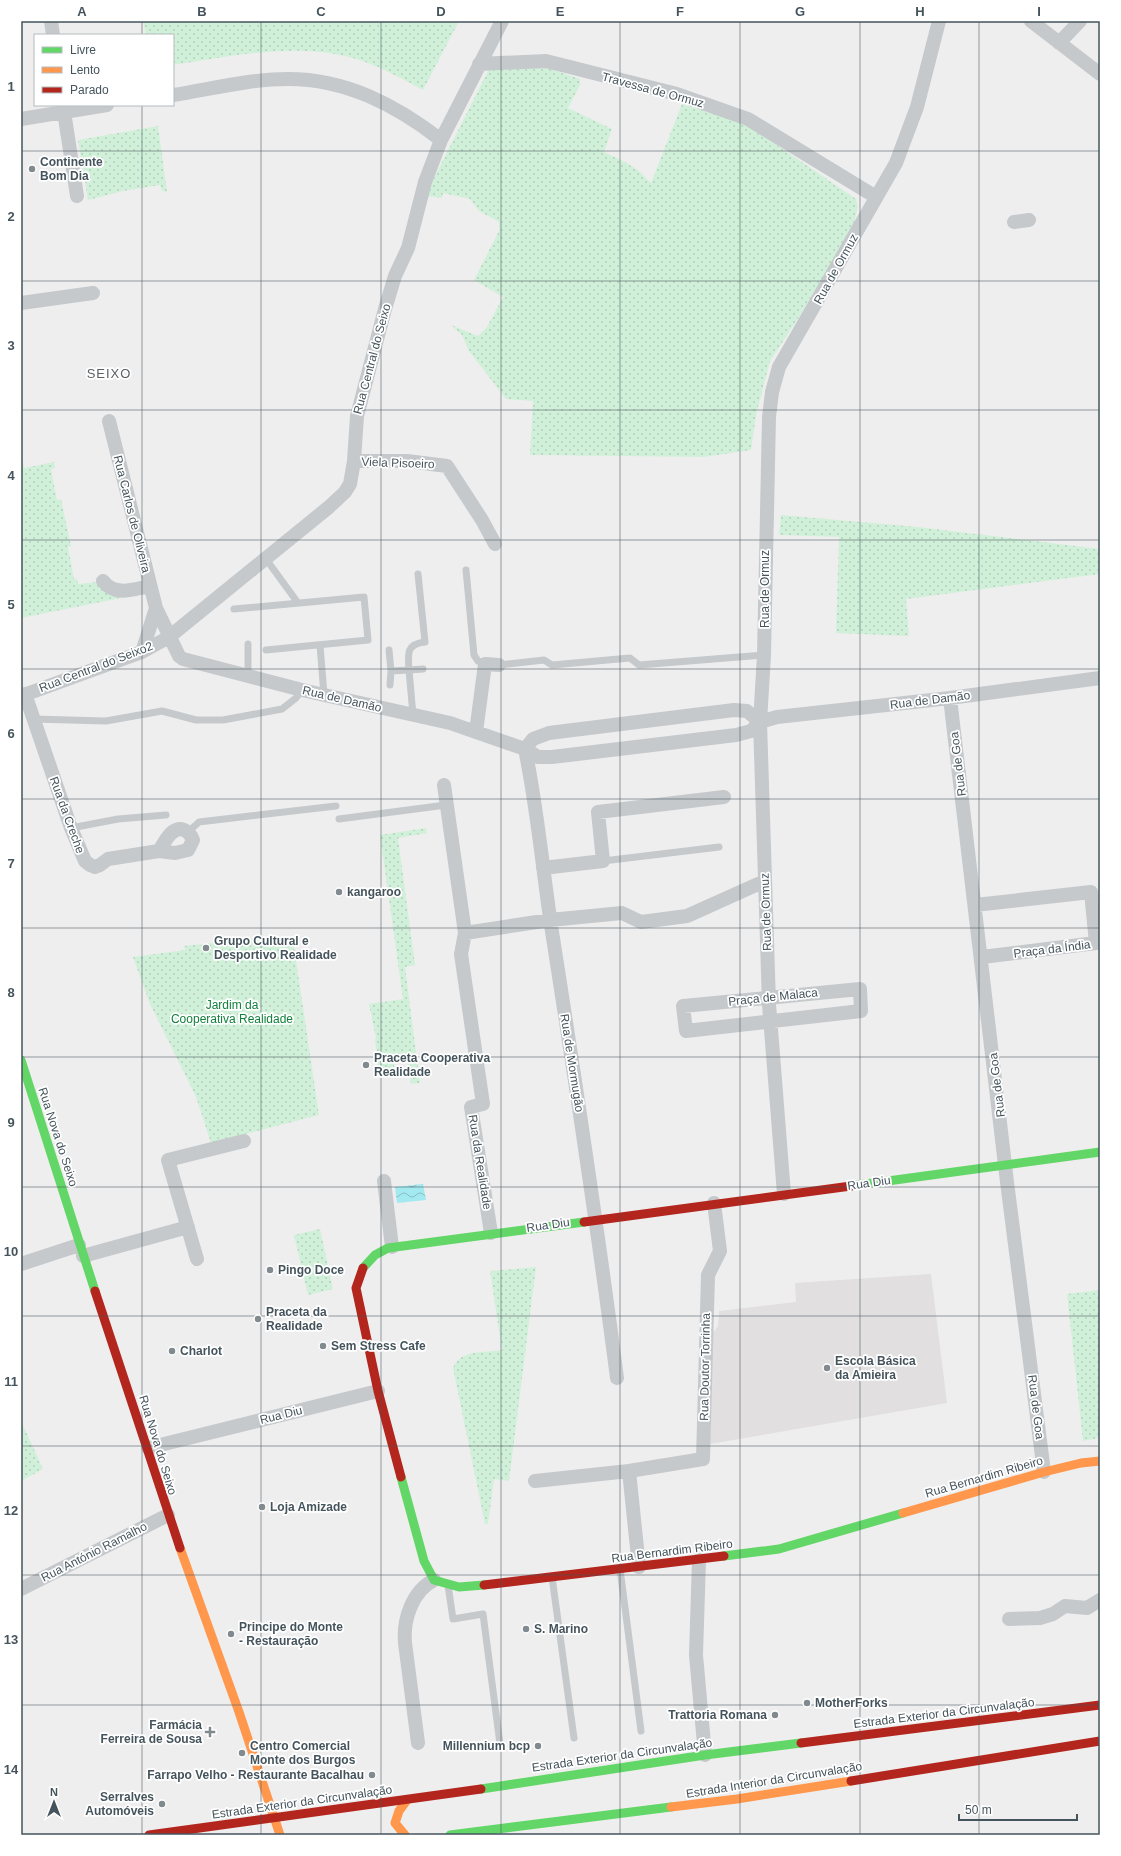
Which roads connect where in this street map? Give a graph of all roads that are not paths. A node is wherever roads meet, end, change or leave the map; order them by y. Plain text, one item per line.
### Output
1 (51, 21) edge
2 (502, 21) edge
3 (939, 21) edge
4 (1031, 21) edge
5 (1080, 21) edge
6 (53, 34) edge
7 (1059, 43) junction
8 (479, 64) junction
9 (1100, 74) edge
10 (174, 95) edge
11 (93, 106) edge
12 (64, 108) edge
13 (21, 119) edge
14 (441, 140) junction
15 (77, 196) dead end
16 (876, 197) junction
17 (1029, 220) dead end
18 (1014, 222) dead end
19 (93, 292) dead end
20 (21, 303) edge
21 (109, 421) dead end
22 (354, 461) junction
23 (495, 544) dead end
24 (266, 559) junction
25 (466, 570) dead end
26 (418, 574) dead end
27 (103, 581) dead end
28 (150, 586) junction
29 (298, 603) junction
30 (156, 608) junction
31 (234, 609) dead end
32 (169, 637) junction
33 (248, 644) dead end
34 (320, 645) junction
35 (266, 650) dead end
36 (389, 650) dead end
37 (142, 652) junction
38 (764, 655) junction
39 (485, 664) junction
40 (499, 665) joint
41 (423, 669) dead end
42 (408, 670) junction
43 (391, 671) junction
44 (248, 676) junction
45 (1100, 678) edge
46 (390, 685) dead end
47 (302, 690) junction
48 (23, 695) edge
49 (324, 695) junction
50 (950, 698) junction
51 (413, 715) junction
52 (33, 719) junction
53 (760, 722) junction
54 (476, 732) junction
55 (525, 749) junction
56 (444, 785) dead end
57 (724, 797) dead end
58 (446, 805) junction
59 (336, 806) dead end
60 (166, 815) dead end
61 (339, 819) dead end
62 (71, 828) junction
63 (188, 832) junction
64 (719, 847) dead end
65 (159, 851) junction
66 (603, 861) junction
67 (543, 868) junction
68 (765, 881) junction
69 (975, 905) junction
70 (550, 920) junction
71 (464, 933) junction
72 (982, 957) junction
73 (768, 997) junction
74 (770, 1022) junction
75 (21, 1060) edge
76 (244, 1141) dead end
77 (1100, 1152) edge
78 (1006, 1164) junction
79 (384, 1181) dead end
80 (784, 1194) junction
81 (714, 1203) junction
82 (596, 1219) junction
83 (188, 1227) junction
84 (491, 1233) junction
85 (392, 1247) junction
86 (81, 1250) junction
87 (197, 1259) dead end
88 (21, 1264) edge
89 (617, 1378) dead end
90 (378, 1391) junction
91 (148, 1448) junction
92 (1100, 1461) edge
93 (629, 1471) junction
94 (1044, 1472) junction
95 (535, 1481) dead end
96 (168, 1515) junction
97 (699, 1560) junction
98 (639, 1567) junction
99 (620, 1569) junction
100 (552, 1577) junction
101 (434, 1580) junction
102 (448, 1585) junction
103 (21, 1589) edge
104 (1100, 1600) edge
105 (1009, 1619) dead end
106 (1100, 1705) edge
107 (641, 1731) dead end
108 (574, 1738) dead end
109 (1100, 1741) edge
110 (418, 1743) dead end
111 (500, 1744) dead end
112 (706, 1755) junction
113 (407, 1800) junction
114 (275, 1817) junction
115 (149, 1835) edge
116 (280, 1835) edge
117 (405, 1835) edge
118 (450, 1835) edge

1 - 6 street
2 - 8 street, Rua Central do Seixo
3 - 16 street, Rua de Ormuz
4 - 7 street
5 - 7 street
7 - 9 street
8 - 14 street, Rua Central do Seixo
8 - 16 street, Travessa de Ormuz
10 - 14 street
11 - 12 street
12 - 13 street
12 - 15 street
14 - 22 street, Rua Central do Seixo
16 - 38 street, Rua de Ormuz
17 - 18 street
19 - 20 street
21 - 28 street, Rua Carlos de Oliveira
22 - 23 street, Viela Pisoeiro
22 - 24 street, Rua Central do Seixo
24 - 29 lane
24 - 32 street, Rua Central do Seixo
25 - 39 lane
26 - 42 lane
27 - 28 street
28 - 30 street, Rua Carlos de Oliveira
29 - 31 lane
29 - 34 lane
30 - 32 street, Rua Carlos de Oliveira
30 - 37 street
32 - 37 street, Rua Central do Seixo2
32 - 44 street, Rua de Damão
33 - 44 lane
34 - 35 lane
34 - 49 lane
36 - 43 lane
37 - 48 street, Rua Central do Seixo2
38 - 40 lane
38 - 53 street, Rua de Ormuz
39 - 40 street
39 - 54 street
41 - 42 lane
42 - 43 lane
42 - 51 lane
43 - 46 lane
44 - 47 street, Rua de Damão
45 - 50 street, Rua de Damão
47 - 49 street, Rua de Damão
47 - 52 lane
48 - 52 street, Rua da Creche
49 - 51 street, Rua de Damão
50 - 53 street, Rua de Damão
50 - 69 street, Rua de Goa
51 - 54 street, Rua de Damão
52 - 62 street, Rua da Creche
53 - 55 street, Rua de Damão
53 - 55 street
53 - 68 street, Rua de Ormuz
54 - 55 street, Rua de Damão
55 - 67 street, Rua de Mormugão
56 - 58 street, Rua da Realidade
57 - 66 street
58 - 61 lane
58 - 71 street, Rua da Realidade
59 - 63 lane
60 - 62 lane
62 - 65 street, Rua da Creche
63 - 65 street
63 - 65 street, Rua da Creche
64 - 66 lane
66 - 67 street
67 - 70 street, Rua de Mormugão
68 - 70 street
68 - 73 street, Rua de Ormuz
69 - 72 street, Rua de Goa
69 - 72 street, Praça da Índia
70 - 71 street
70 - 82 street, Rua de Mormugão
71 - 84 street, Rua da Realidade
72 - 78 street, Rua de Goa
73 - 74 street, Rua de Ormuz
73 - 74 street, Praça de Malaca
73 - 74 street, Praça de Malaca
74 - 80 street, Rua de Ormuz
75 - 86 main road, Rua Nova do Seixo
76 - 83 street
77 - 78 main road, Rua Diu
78 - 80 main road, Rua Diu
78 - 94 street, Rua de Goa
79 - 85 street
80 - 81 main road, Rua Diu
81 - 82 main road, Rua Diu
81 - 93 street, Rua Doutor Torrinha
82 - 84 main road, Rua Diu
82 - 89 street, Rua de Mormugão
83 - 86 street
83 - 87 street
84 - 85 main road, Rua Diu
85 - 90 main road, Rua Diu
86 - 88 street
86 - 91 main road, Rua Nova do Seixo
90 - 91 street, Rua Diu
90 - 101 main road
91 - 96 main road, Rua Nova do Seixo
92 - 94 main road, Rua Bernardim Ribeiro
93 - 95 street, Rua Doutor Torrinha
93 - 98 street
94 - 97 main road, Rua Bernardim Ribeiro
96 - 103 street, Rua António Ramalho
96 - 114 main road, Rua Nova do Seixo
97 - 98 main road, Rua Bernardim Ribeiro
97 - 112 street
98 - 99 main road, Rua Bernardim Ribeiro
99 - 100 main road, Rua Bernardim Ribeiro
99 - 107 lane
100 - 102 main road, Rua Bernardim Ribeiro
100 - 108 lane
101 - 102 main road, Rua Bernardim Ribeiro
101 - 110 street
102 - 111 lane
104 - 105 street
106 - 112 main road, Estrada Exterior da Circunvalação
109 - 118 main road, Estrada Interior da Circunvalação
112 - 113 main road, Estrada Exterior da Circunvalação
113 - 114 main road, Estrada Exterior da Circunvalação
113 - 117 main road
114 - 115 main road, Estrada Exterior da Circunvalação
114 - 116 main road, Rua Nova do Seixo

